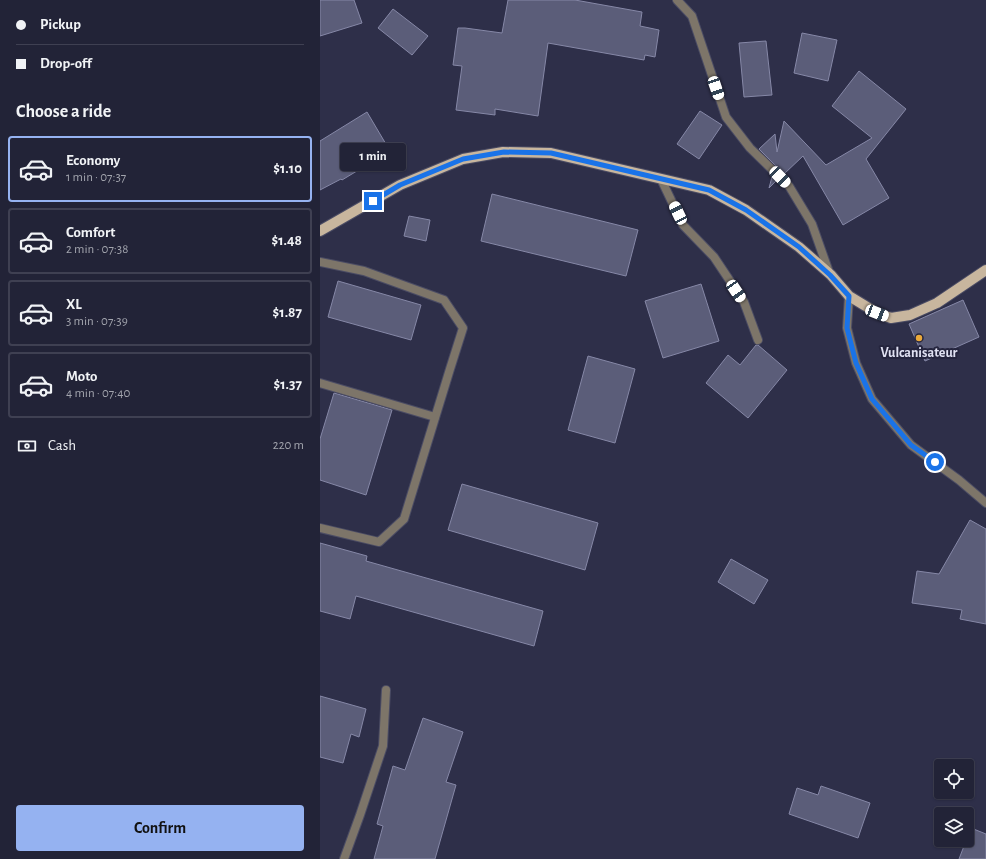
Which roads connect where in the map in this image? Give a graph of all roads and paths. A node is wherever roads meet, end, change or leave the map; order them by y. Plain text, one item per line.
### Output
1 (677, 0) edge
2 (661, 179) junction
3 (320, 231) edge
4 (320, 262) edge
5 (986, 270) edge
6 (830, 275) junction
7 (849, 296) junction
8 (758, 340) dead end
9 (320, 383) edge
10 (435, 417) junction
11 (986, 502) edge
12 (320, 528) edge
13 (386, 690) dead end
14 (344, 859) edge

1 - 6 street
2 - 3 main road
2 - 6 main road
2 - 8 street
4 - 10 street
5 - 7 main road
6 - 7 main road
7 - 11 street
9 - 10 street
10 - 12 street
13 - 14 street

